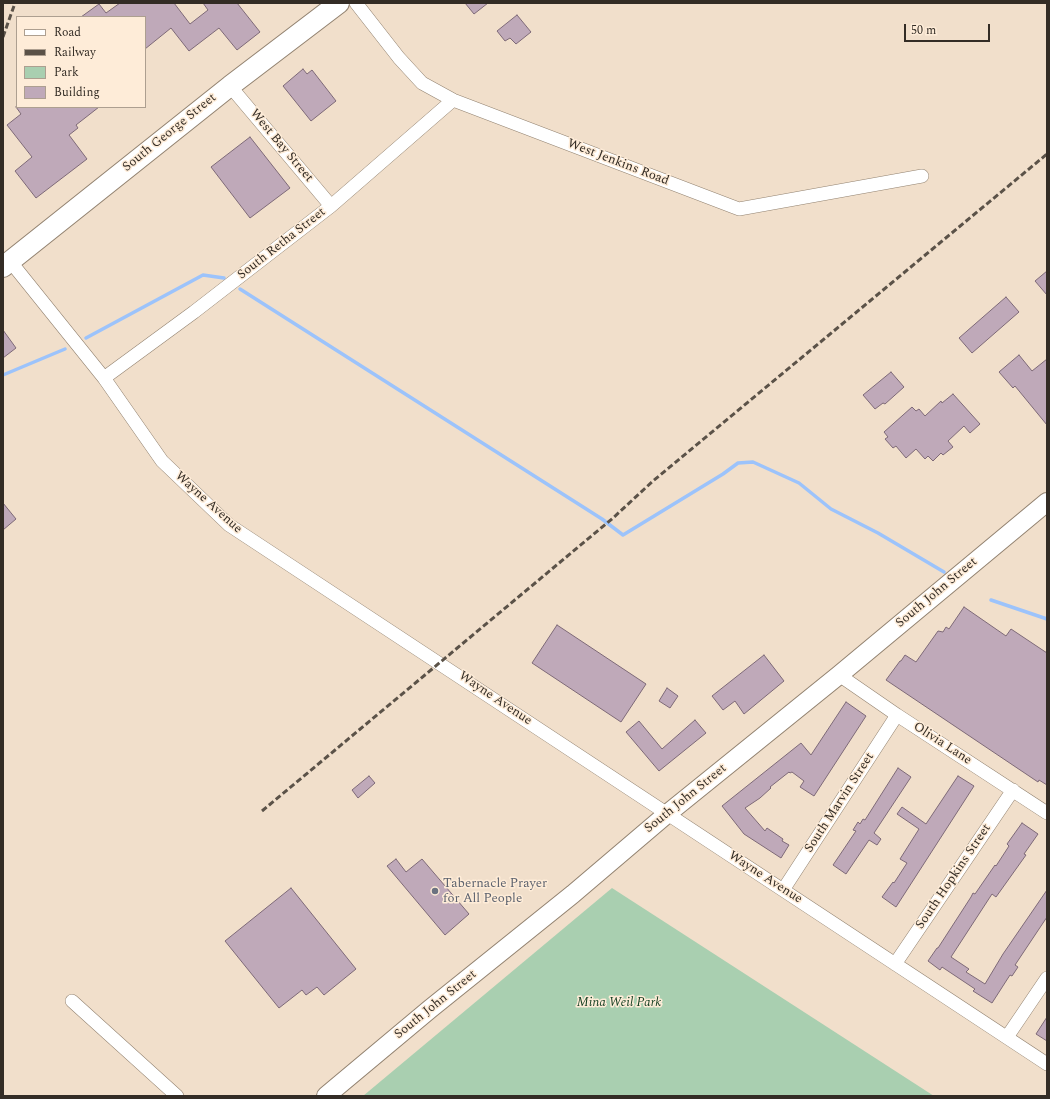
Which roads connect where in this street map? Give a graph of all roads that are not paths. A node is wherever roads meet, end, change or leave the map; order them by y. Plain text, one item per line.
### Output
1 (339, 3) edge
2 (356, 3) edge
3 (230, 86) junction
4 (453, 100) junction
5 (922, 176) dead end
6 (331, 206) junction
7 (6, 264) edge
8 (104, 378) junction
9 (1047, 502) edge
10 (839, 675) junction
11 (897, 715) junction
12 (1012, 790) junction
13 (1047, 813) edge
14 (667, 814) junction
15 (783, 890) junction
16 (895, 964) junction
17 (1047, 978) edge
18 (72, 1002) dead end
19 (1007, 1037) junction
20 (1047, 1064) edge
21 (177, 1096) edge
22 (326, 1096) edge

1 - 3 main road, South George Street
2 - 4 street, West Jenkins Road
3 - 6 street, West Bay Street
3 - 7 main road, South George Street
4 - 5 street, West Jenkins Road
4 - 6 street, South Retha Street
6 - 8 street, South Retha Street
7 - 8 street, Wayne Avenue
8 - 14 street, Wayne Avenue
9 - 10 street, South John Street
10 - 11 street, Olivia Lane
10 - 14 street, South John Street
11 - 12 street, Olivia Lane
11 - 15 street, South Marvin Street
12 - 13 street, Olivia Lane
12 - 16 street, South Hopkins Street
14 - 15 street, Wayne Avenue
14 - 22 street, South John Street
15 - 16 street, Wayne Avenue
16 - 19 street, Wayne Avenue
17 - 19 street
18 - 21 street
19 - 20 street, Wayne Avenue

